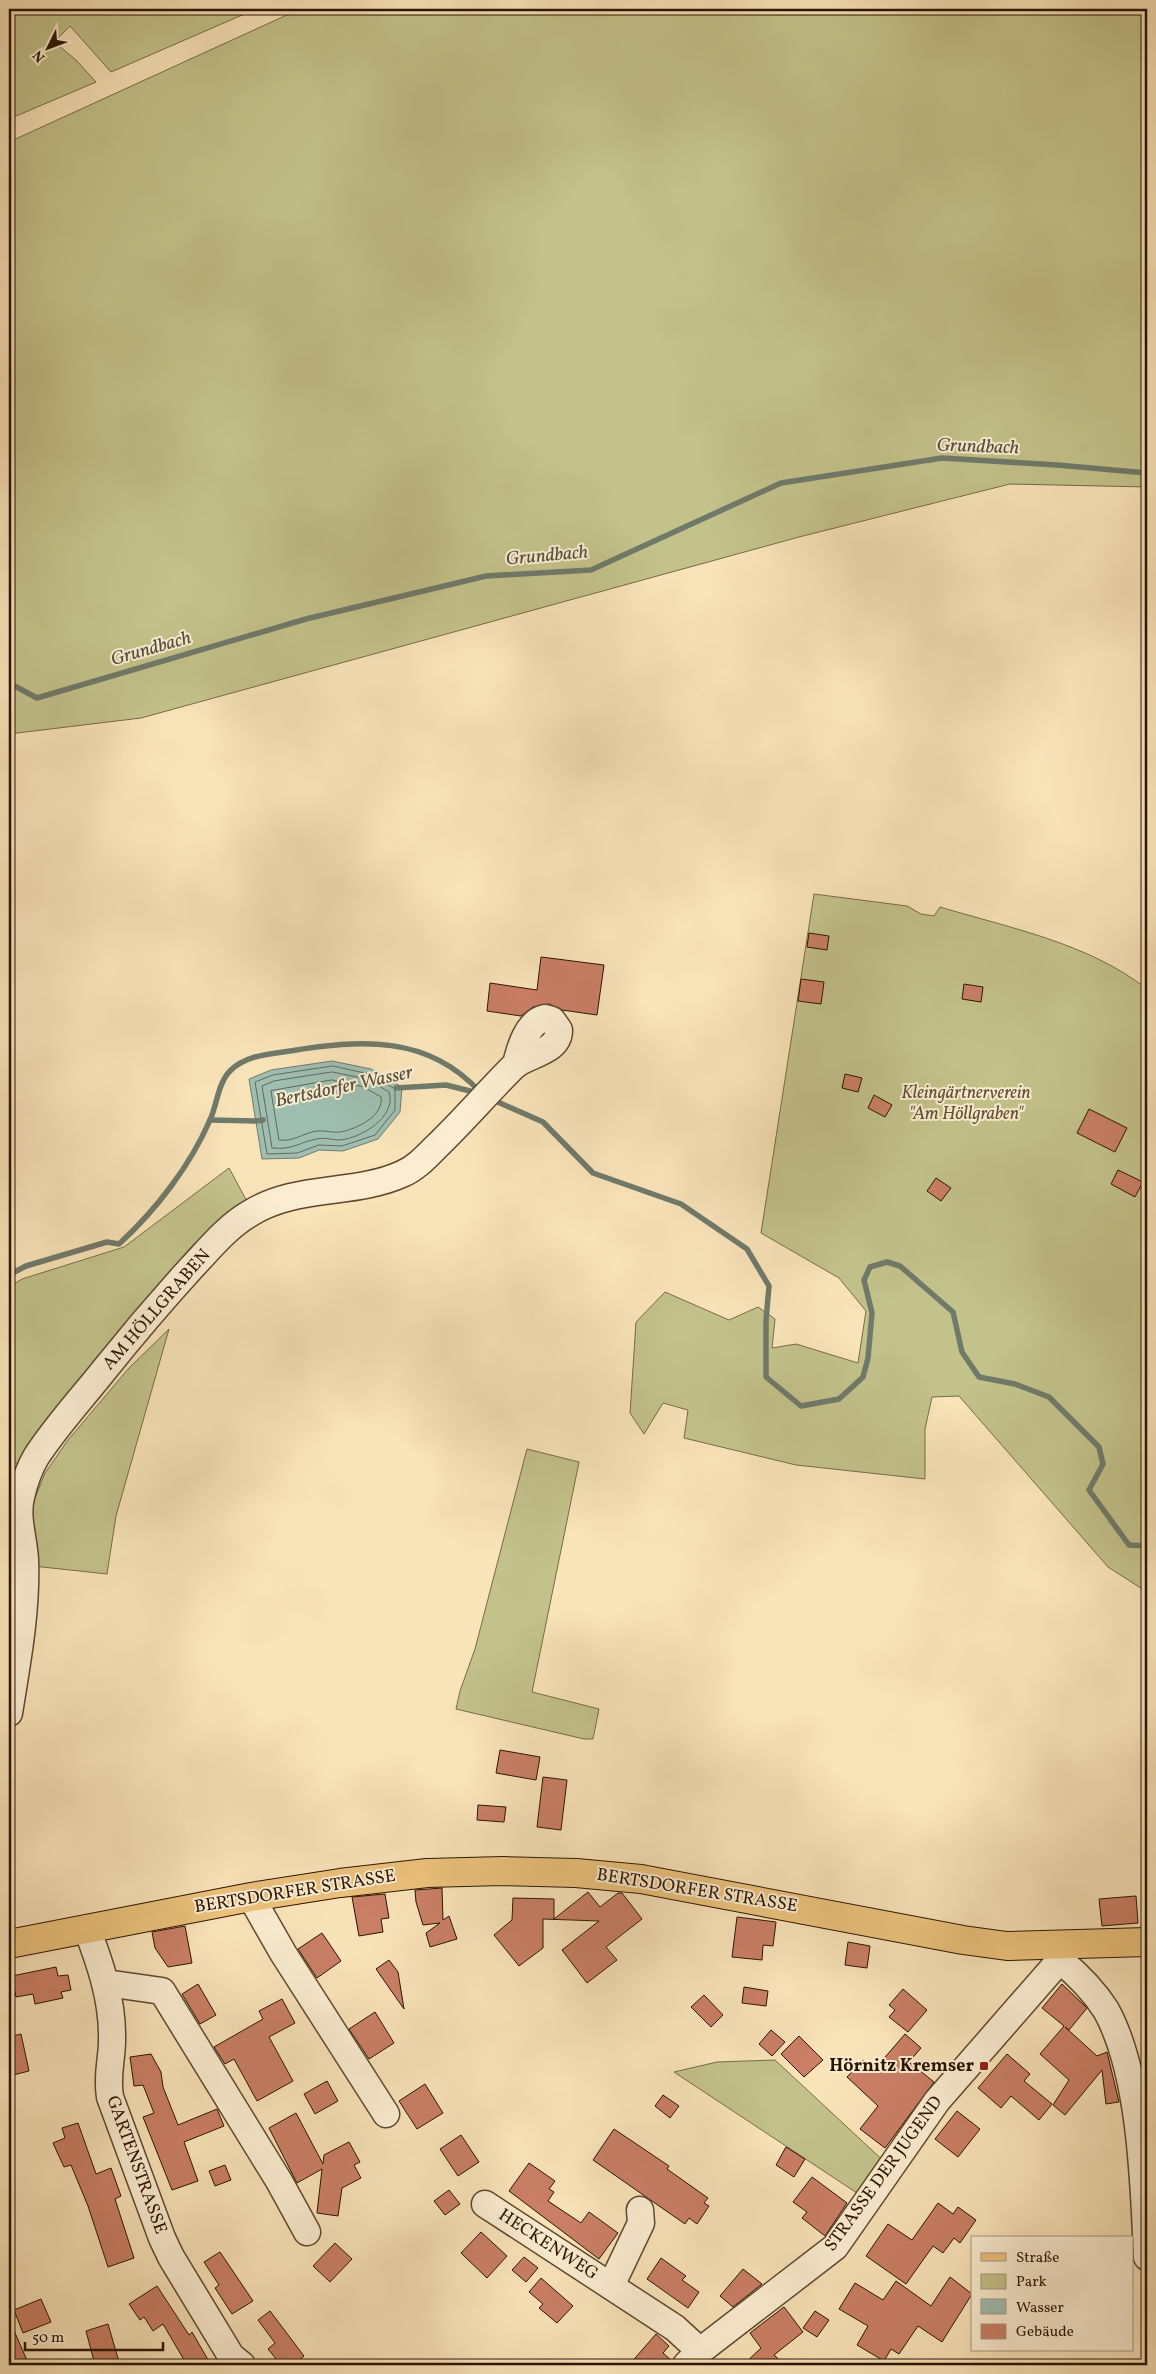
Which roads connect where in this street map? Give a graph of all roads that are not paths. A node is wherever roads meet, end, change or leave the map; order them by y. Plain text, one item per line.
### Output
1 (516, 1064) dead end
2 (12, 1676) edge
3 (9, 1713) edge
4 (251, 1897) junction
5 (88, 1929) junction
6 (1147, 1942) edge
7 (9, 1944) edge
8 (1062, 1952) junction
9 (106, 1983) junction
10 (386, 2114) dead end
11 (485, 2204) dead end
12 (640, 2210) dead end
13 (307, 2232) dead end
14 (1147, 2256) edge
15 (611, 2286) junction
16 (693, 2358) edge
17 (234, 2362) edge

1 - 2 street, AM HÖLLGRABEN
2 - 3 street, AM HÖLLGRABEN
4 - 5 main road, BERTSDORFER STRASSE
4 - 8 main road, BERTSDORFER STRASSE
4 - 10 street
5 - 7 main road, BERTSDORFER STRASSE
5 - 9 street, GARTENSTRASSE
6 - 8 main road, BERTSDORFER STRASSE
8 - 14 street
8 - 16 street, STRASSE DER JUGEND
9 - 13 street
9 - 17 street, GARTENSTRASSE
11 - 15 street, HECKENWEG
12 - 15 street, HECKENWEG
15 - 16 street, HECKENWEG

